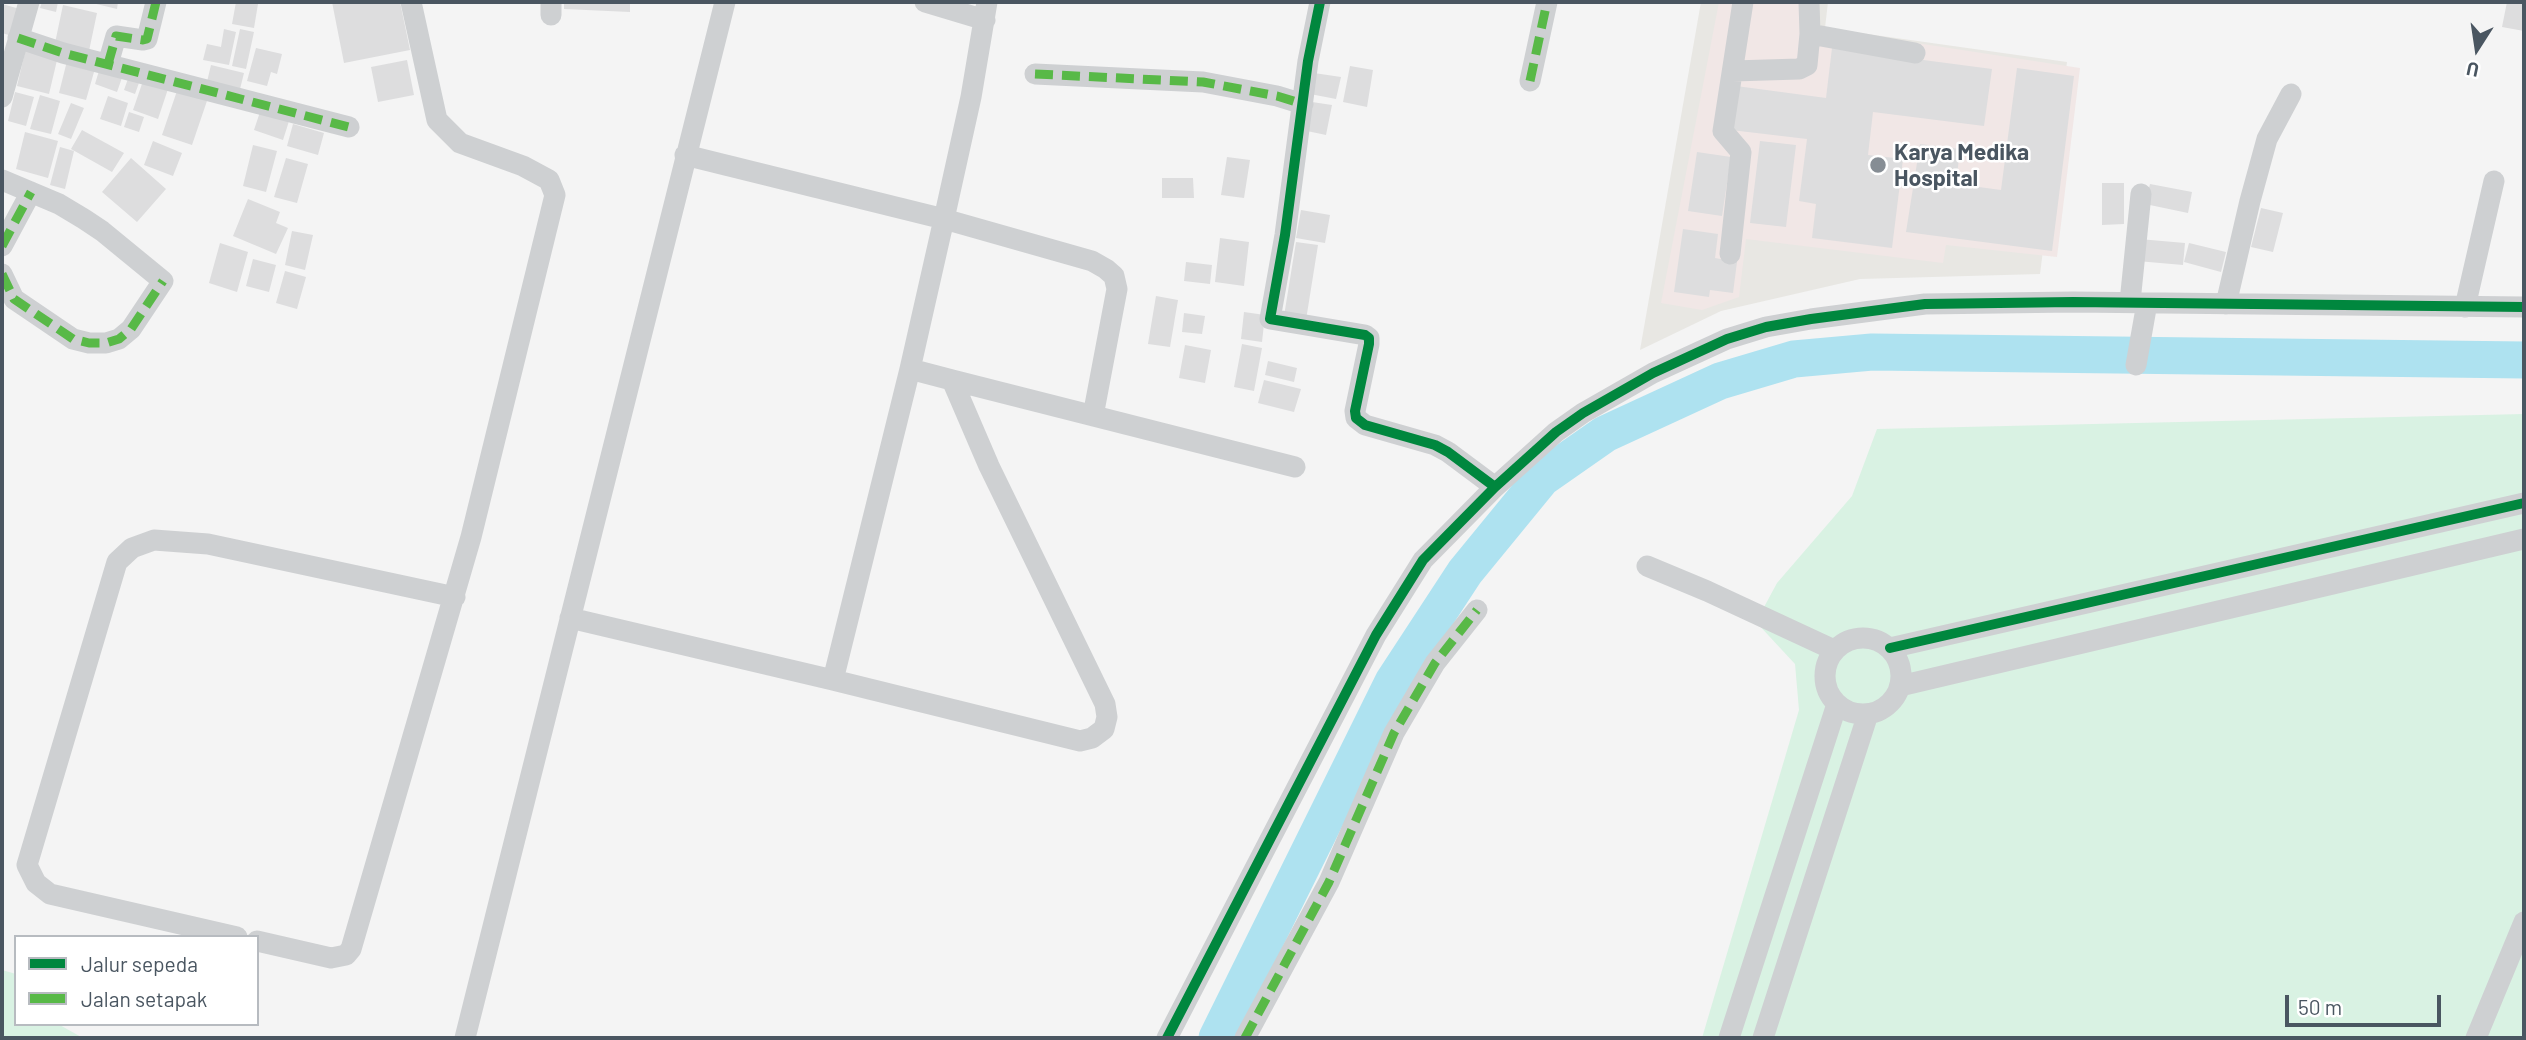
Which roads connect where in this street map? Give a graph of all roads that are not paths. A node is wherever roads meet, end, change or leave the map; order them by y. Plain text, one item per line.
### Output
1 (29, 2) edge
2 (156, 2) edge
3 (411, 2) edge
4 (725, 2) edge
5 (926, 2) edge
6 (1320, 2) edge
7 (1547, 2) edge
8 (1743, 2) edge
9 (1809, 2) edge
10 (986, 11) edge
11 (1810, 34) junction
12 (18, 38) junction
13 (1915, 53) dead end
14 (108, 64) junction
15 (1733, 71) junction
16 (1035, 74) dead end
17 (1530, 81) dead end
18 (3, 86) edge
19 (2291, 94) dead end
20 (1303, 104) junction
21 (349, 127) dead end
22 (685, 155) junction
23 (2, 180) edge
24 (2494, 181) dead end
25 (31, 192) junction
26 (2141, 194) dead end
27 (944, 219) junction
28 (2, 246) edge
29 (1730, 254) dead end
30 (2, 274) edge
31 (2138, 302) junction
32 (2226, 304) junction
33 (2465, 307) junction
34 (2524, 307) edge
35 (2136, 363) dead end
36 (910, 369) junction
37 (952, 380) junction
38 (1093, 416) junction
39 (1295, 467) dead end
40 (1495, 487) junction
41 (2524, 503) edge
42 (2524, 539) edge
43 (1647, 566) dead end
44 (455, 597) junction
45 (1477, 610) dead end
46 (570, 618) junction
47 (1890, 648) junction
48 (1834, 650) junction
49 (833, 680) junction
50 (1900, 686) junction
51 (1837, 704) junction
52 (1868, 714) junction
53 (2524, 922) edge
54 (228, 935) edge
55 (259, 941) edge
56 (465, 1038) edge
57 (1167, 1038) edge
58 (1245, 1038) edge
59 (1729, 1038) edge
60 (1763, 1038) edge
61 (2476, 1038) edge

1 - 12 street
2 - 14 street
3 - 44 street
4 - 22 street
5 - 10 street
6 - 20 street
7 - 17 street
8 - 15 street
9 - 11 street
10 - 27 street
11 - 13 street
11 - 15 street
12 - 14 street
12 - 18 street
14 - 21 street
15 - 29 street
16 - 20 street
19 - 32 street
20 - 40 street
22 - 27 street
22 - 46 street
23 - 25 street
24 - 33 street
25 - 28 street
25 - 30 street
26 - 31 street
27 - 36 street
27 - 38 street
31 - 32 street
31 - 35 street
31 - 40 street
32 - 33 street
33 - 34 street
36 - 37 street
36 - 49 street
37 - 38 street
37 - 49 street
38 - 39 street
40 - 57 street
41 - 47 street
42 - 50 street
43 - 48 street
44 - 54 street
44 - 55 street
45 - 58 street
46 - 49 street
46 - 56 street
47 - 48 street
47 - 50 street
48 - 51 street
50 - 52 street
51 - 52 street
51 - 59 street
52 - 60 street
53 - 61 street

